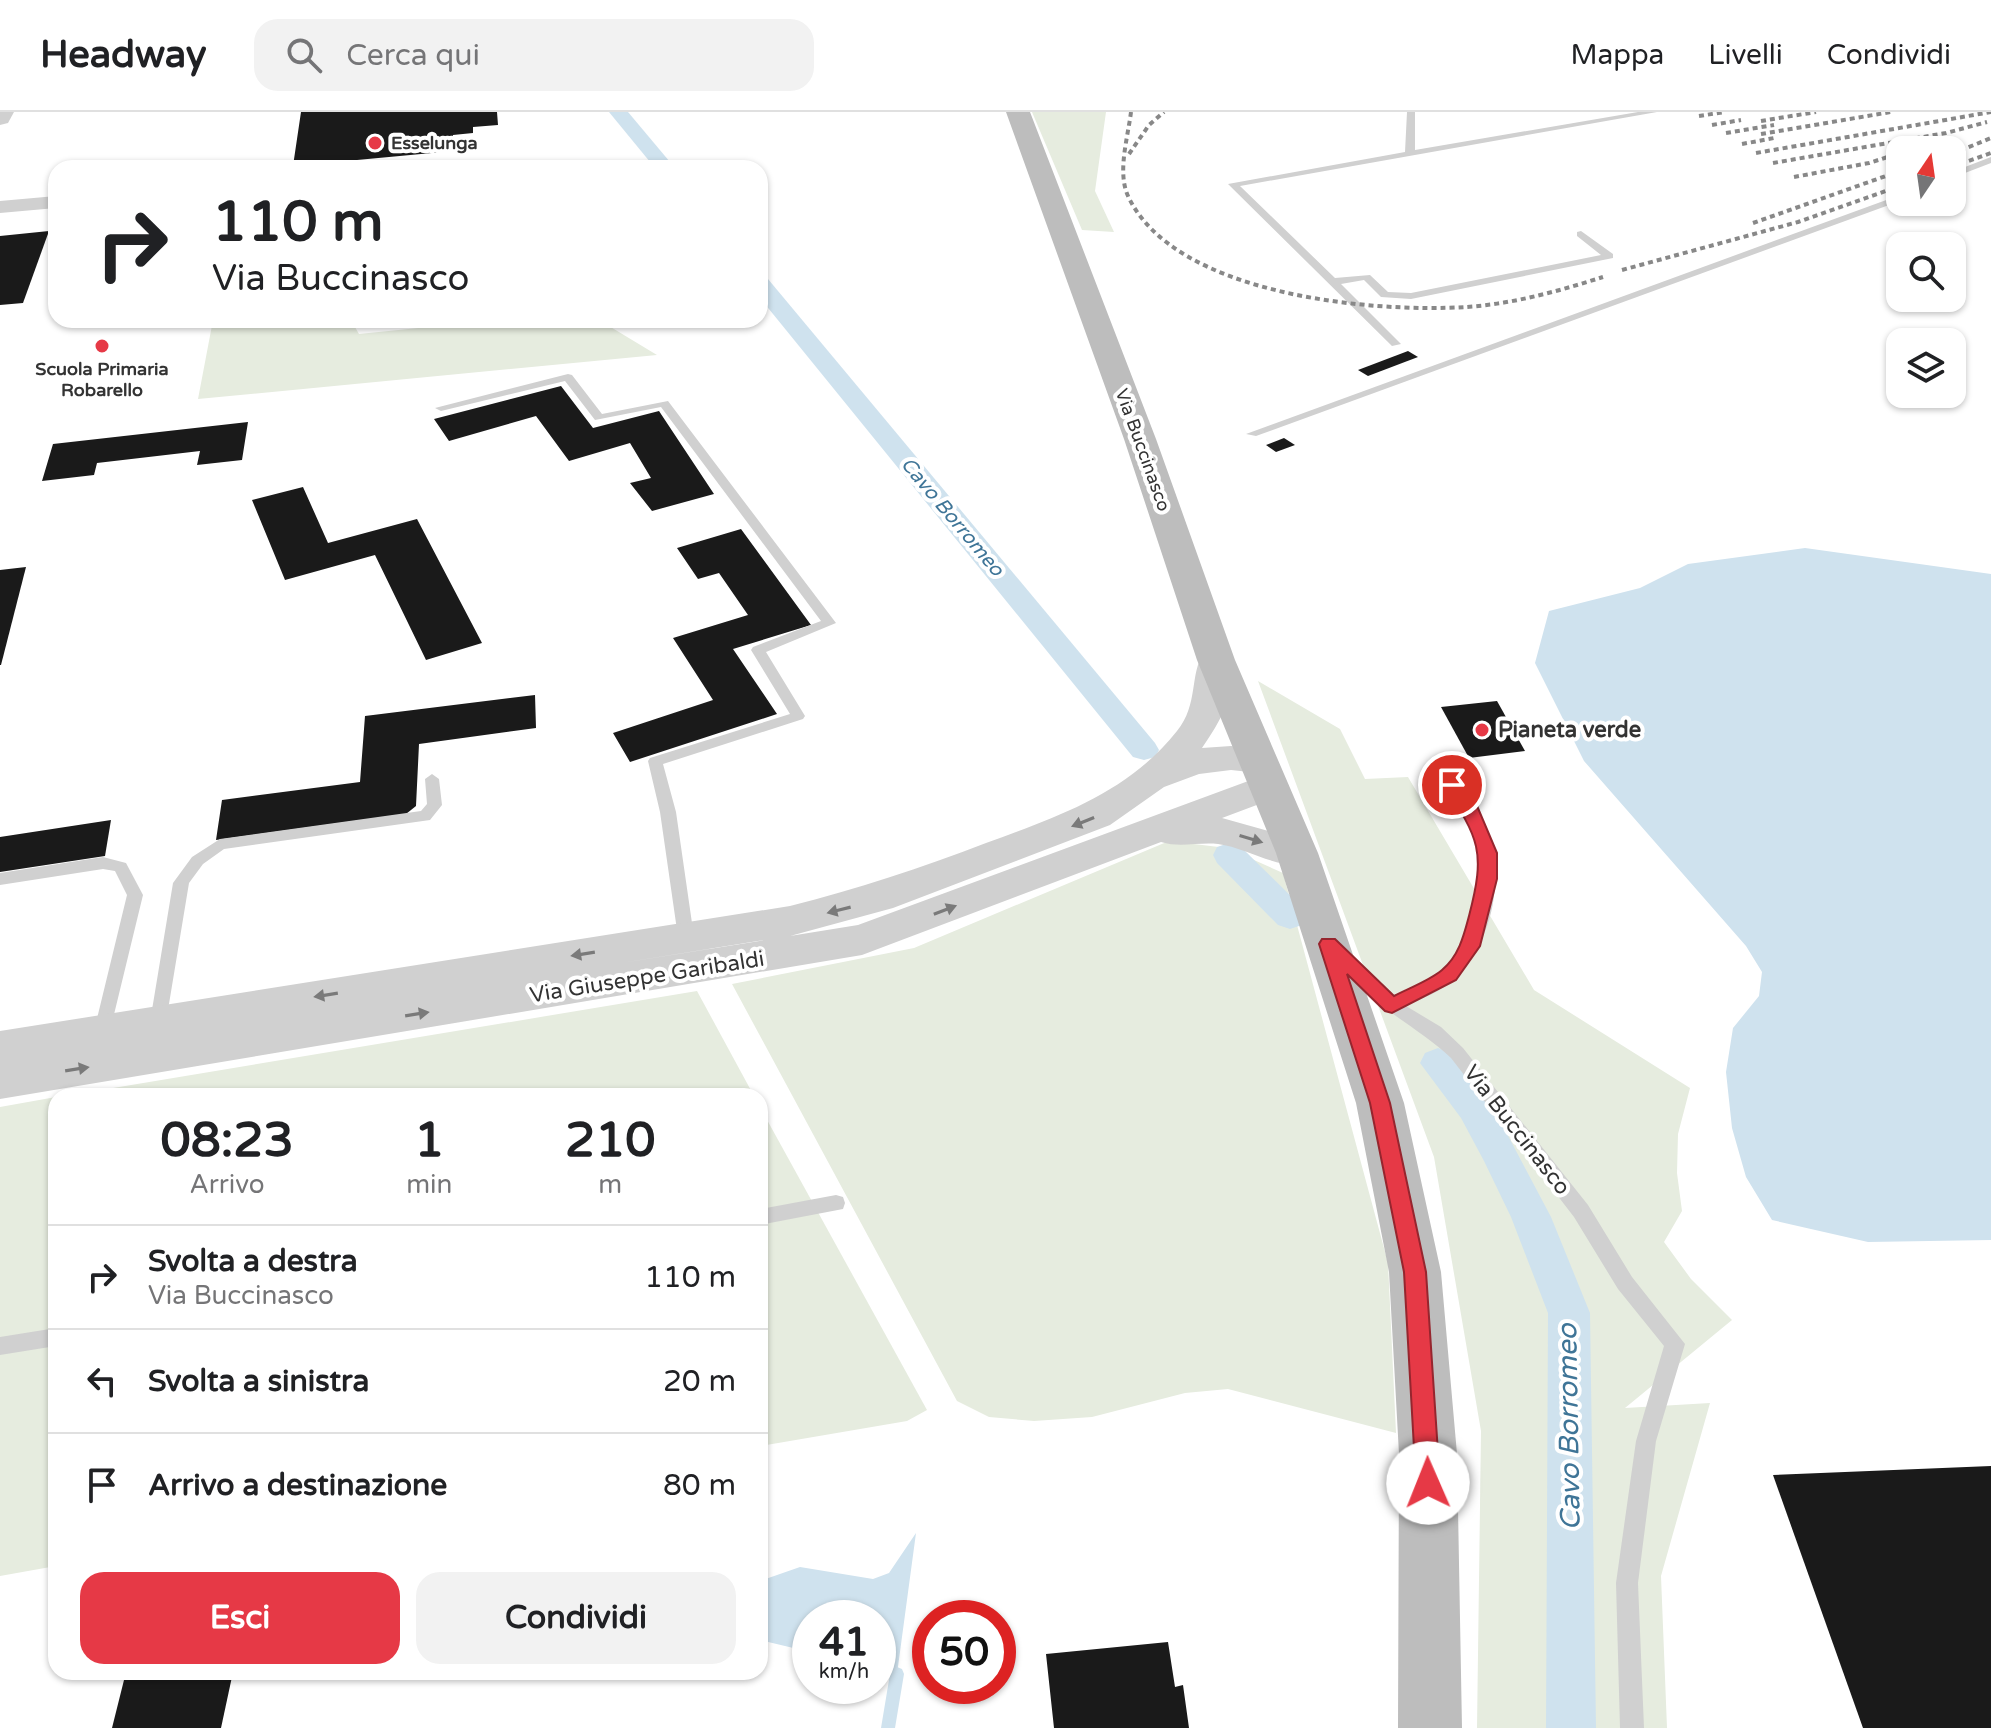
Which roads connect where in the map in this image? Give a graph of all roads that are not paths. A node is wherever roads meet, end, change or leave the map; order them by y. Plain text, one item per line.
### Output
1 (3, 112) edge
2 (1018, 112) edge
3 (1411, 112) edge
4 (1653, 112) edge
5 (0, 118) edge
6 (1410, 153) junction
7 (1991, 160) edge
8 (1966, 170) edge
9 (48, 203) edge
10 (1886, 203) edge
11 (0, 207) edge
12 (1581, 234) dead end
13 (1332, 282) junction
14 (1396, 344) dead end
15 (441, 408) dead end
16 (1252, 434) dead end
17 (1216, 660) junction
18 (1265, 774) junction
19 (1439, 774) dead end
20 (432, 779) dead end
21 (1149, 781) junction
22 (1149, 833) junction
23 (1297, 853) junction
24 (0, 879) edge
25 (686, 937) junction
26 (1328, 944) junction
27 (1392, 1006) junction
28 (158, 1022) junction
29 (102, 1031) junction
30 (0, 1048) edge
31 (0, 1081) edge
32 (836, 1203) dead end
33 (768, 1216) edge
34 (48, 1338) edge
35 (0, 1346) edge
36 (1430, 1728) edge
37 (1632, 1728) edge

1 - 5 street
2 - 17 main road, Via Buccinasco
3 - 6 lane
4 - 6 lane
6 - 13 lane
7 - 8 lane
9 - 11 street
10 - 16 lane
12 - 13 lane
13 - 14 lane
15 - 25 lane
17 - 18 main road, Via Buccinasco
17 - 21 street
18 - 21 street
18 - 22 street, Via Giuseppe Garibaldi
18 - 23 main road, Via Buccinasco
19 - 27 lane
20 - 28 lane
21 -> 25 street, Via Giuseppe Garibaldi
22 -> 23 street
31 -> 22 street, Via Giuseppe Garibaldi
23 - 26 main road, Via Buccinasco
24 - 29 lane
25 -> 28 street, Via Giuseppe Garibaldi
26 - 27 lane, Via Buccinasco
26 - 36 main road, Via Buccinasco
27 - 37 lane, Via Buccinasco
28 - 29 street, Via Giuseppe Garibaldi
29 - 30 street, Via Giuseppe Garibaldi
32 - 33 lane
34 - 35 lane

